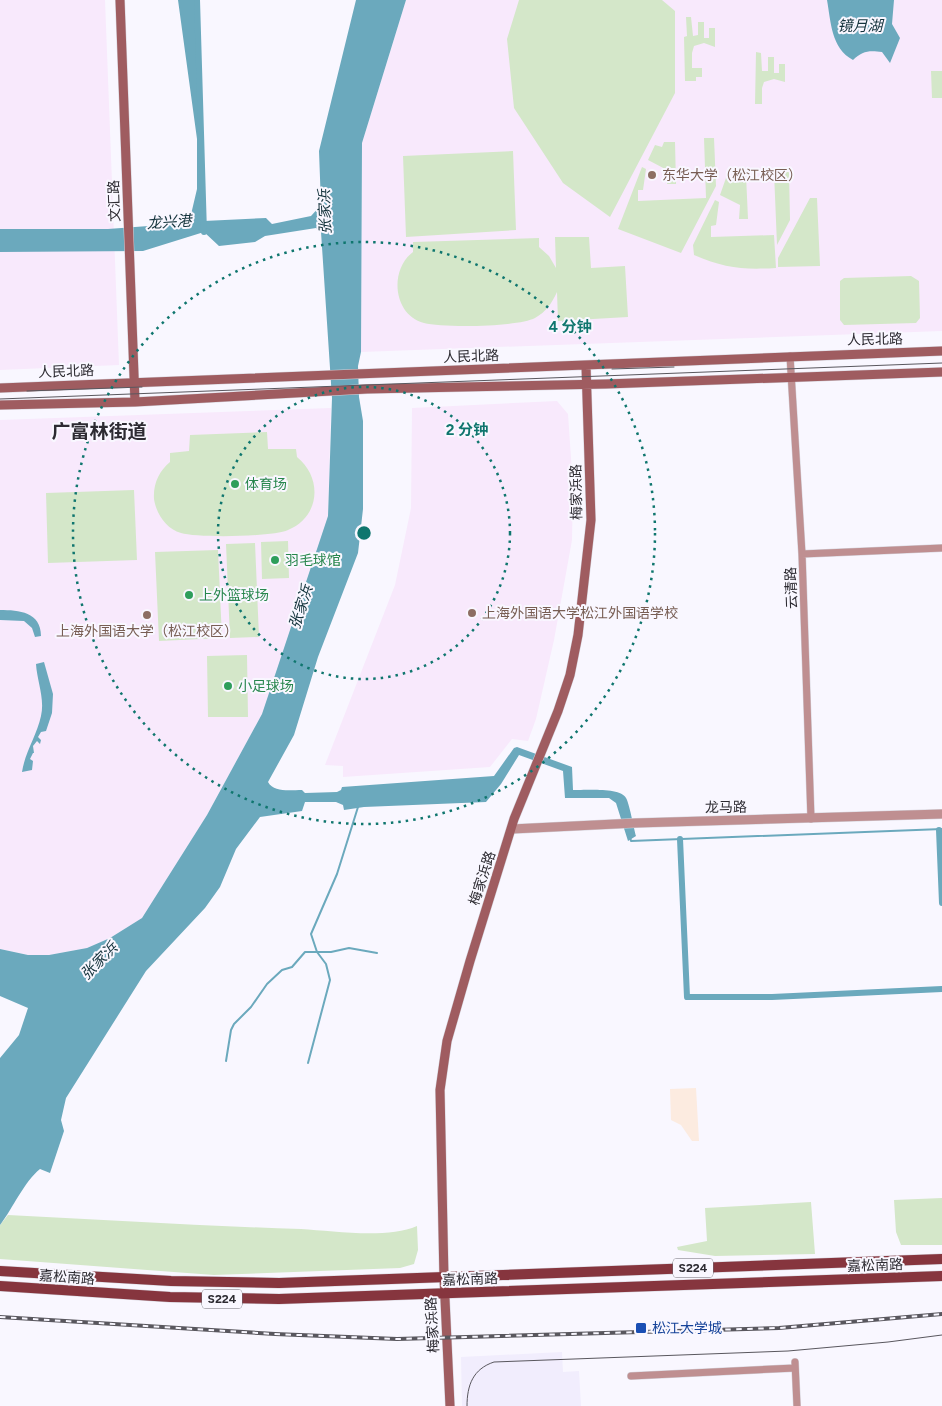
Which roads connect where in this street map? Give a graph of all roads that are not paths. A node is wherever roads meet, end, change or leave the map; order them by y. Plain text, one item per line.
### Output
1 (120, 0) edge
2 (942, 351) edge
3 (790, 356) junction
4 (586, 366) junction
5 (942, 372) edge
6 (791, 378) junction
7 (134, 382) junction
8 (587, 385) junction
9 (0, 388) edge
10 (135, 402) junction
11 (0, 405) edge
12 (942, 548) edge
13 (802, 554) junction
14 (942, 814) edge
15 (811, 819) junction
16 (512, 829) junction
17 (942, 1259) edge
18 (0, 1271) edge
19 (942, 1276) edge
20 (444, 1278) junction
21 (0, 1286) edge
22 (444, 1294) junction
23 (631, 1376) dead end
24 (450, 1406) edge
25 (797, 1406) edge

1 - 7 main road, 文汇路
2 - 3 main road, 人民北路
3 - 4 main road, 人民北路
3 - 6 street, 云清路
4 - 7 main road, 人民北路
4 - 8 main road, 梅家浜路
5 - 6 main road
6 - 8 main road
6 - 13 street, 云清路
7 - 9 main road, 人民北路
7 - 10 main road, 文汇路
8 - 10 main road
8 - 16 main road, 梅家浜路
10 - 11 main road
12 - 13 street
13 - 15 street, 云清路
14 - 15 street, 龙马路
15 - 16 street, 龙马路
16 - 20 main road, 梅家浜路
17 - 20 main road, 嘉松南路 / S224
18 - 20 main road, 嘉松南路 / S224
19 - 22 main road, 嘉松南路 / S224
20 - 22 main road, 梅家浜路
21 - 22 main road, 嘉松南路 / S224
22 - 24 main road, 梅家浜路
23 - 25 street

